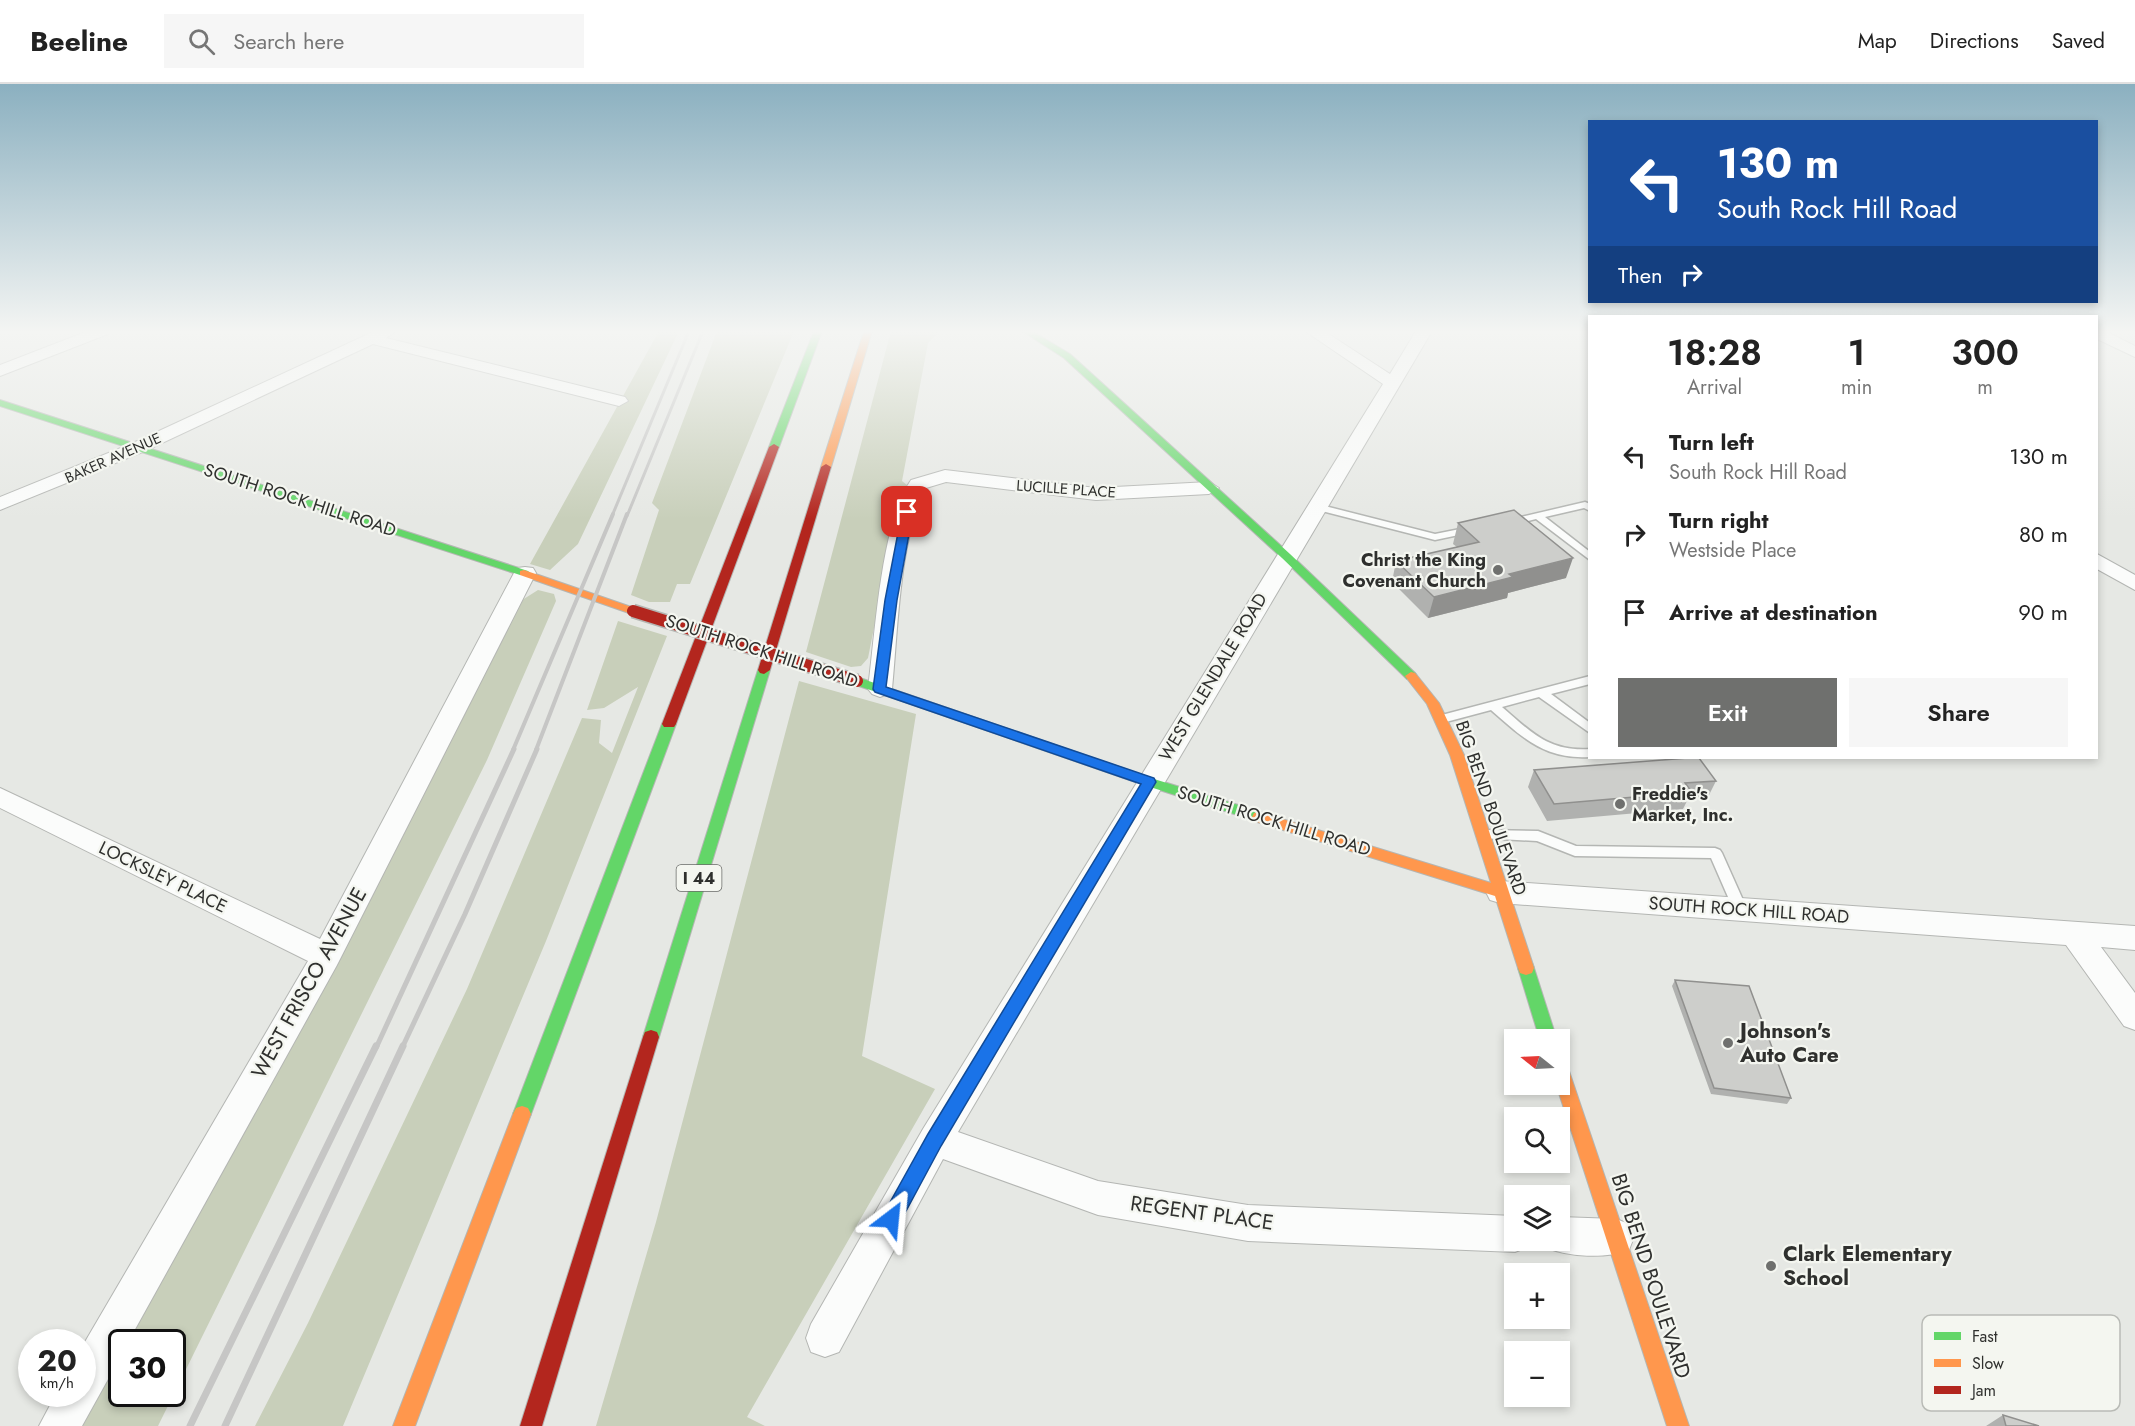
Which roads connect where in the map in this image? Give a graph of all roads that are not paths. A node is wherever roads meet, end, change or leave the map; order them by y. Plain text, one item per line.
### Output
1 (254, 394) edge
2 (590, 394) edge
3 (794, 394) edge
4 (849, 394) edge
5 (1106, 394) edge
6 (1386, 394) edge
7 (619, 401) dead end
8 (0, 403) edge
9 (139, 447) junction
10 (1209, 488) junction
11 (0, 504) edge
12 (1588, 506) edge
13 (1317, 507) junction
14 (1538, 516) junction
15 (1503, 523) edge
16 (1480, 528) edge
17 (1588, 555) edge
18 (1286, 556) junction
19 (2098, 561) edge
20 (525, 573) junction
21 (2135, 584) edge
22 (1588, 681) edge
23 (880, 689) junction
24 (1543, 694) junction
25 (1494, 706) junction
26 (1442, 719) junction
27 (1588, 728) edge
28 (1588, 753) edge
29 (1149, 782) junction
30 (0, 797) edge
31 (1484, 835) junction
32 (1500, 892) junction
33 (1740, 909) junction
34 (2074, 933) junction
35 (2135, 938) edge
36 (326, 956) junction
37 (2135, 1017) edge
38 (1546, 1029) edge
39 (1568, 1095) edge
40 (935, 1140) junction
41 (1504, 1234) edge
42 (1570, 1235) edge
43 (1616, 1237) junction
44 (825, 1338) dead end
45 (96, 1361) edge
46 (71, 1407) edge
47 (60, 1426) edge
48 (404, 1426) edge
49 (531, 1426) edge
50 (1678, 1426) edge

1 - 9 street, BAKER AVENUE
2 - 7 street
3 - 48 main road
4 - 49 main road, I 44
5 - 10 main road, BIG BEND BOULEVARD
6 - 13 street, WEST GLENDALE ROAD
8 - 9 main road, SOUTH ROCK HILL ROAD
9 - 11 street, BAKER AVENUE
9 - 20 main road, SOUTH ROCK HILL ROAD
10 - 18 main road, BIG BEND BOULEVARD
10 - 23 street, LUCILLE PLACE
12 - 14 lane
13 - 16 lane
13 - 18 street, WEST GLENDALE ROAD
14 - 15 lane
14 - 17 lane
18 - 26 main road, BIG BEND BOULEVARD
18 - 29 street, WEST GLENDALE ROAD
19 - 21 street
20 - 23 main road, SOUTH ROCK HILL ROAD, bridge
20 - 36 street, WEST FRISCO AVENUE
22 - 24 lane
23 - 29 main road, SOUTH ROCK HILL ROAD
24 - 25 lane
24 - 27 lane
25 - 26 lane
25 - 28 lane
26 - 31 main road, BIG BEND BOULEVARD
29 - 32 main road, SOUTH ROCK HILL ROAD
29 - 40 street, WEST GLENDALE ROAD
30 - 36 street, LOCKSLEY PLACE
31 - 32 main road, BIG BEND BOULEVARD
31 - 33 lane
32 - 33 street, SOUTH ROCK HILL ROAD
32 - 38 main road, BIG BEND BOULEVARD
33 - 34 street, SOUTH ROCK HILL ROAD
34 - 35 street, SOUTH ROCK HILL ROAD
34 - 37 street
36 - 45 street, WEST FRISCO AVENUE
39 - 43 main road, BIG BEND BOULEVARD
40 - 41 street, REGENT PLACE
40 - 44 street, WEST GLENDALE ROAD
42 - 43 street
43 - 50 main road, BIG BEND BOULEVARD
46 - 47 street

